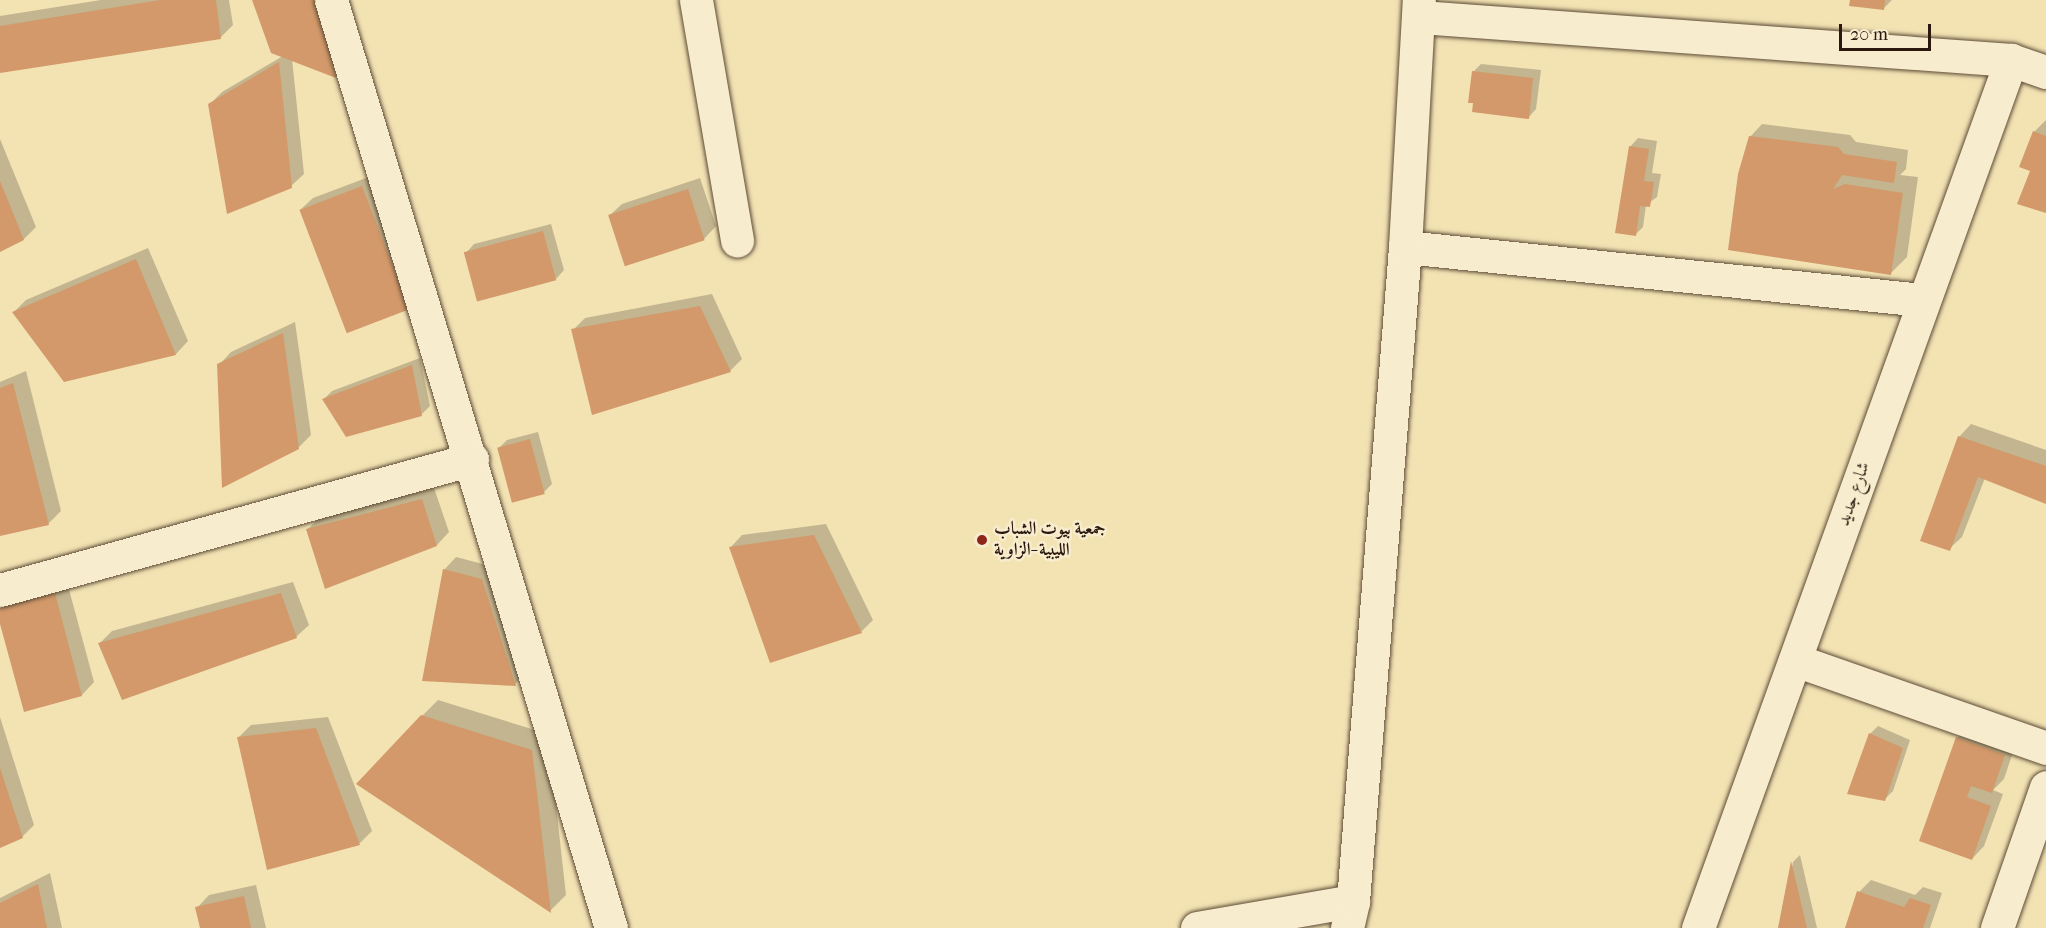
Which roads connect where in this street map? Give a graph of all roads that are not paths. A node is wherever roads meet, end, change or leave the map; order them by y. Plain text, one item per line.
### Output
1 (331, 0) edge
2 (696, 0) edge
3 (1420, 8) edge
4 (2011, 60) junction
5 (2046, 72) edge
6 (737, 241) dead end
7 (1405, 247) junction
8 (1922, 300) junction
9 (472, 459) junction
10 (0, 590) edge
11 (1795, 660) junction
12 (2046, 748) edge
13 (2046, 787) edge
14 (1350, 915) edge
15 (611, 928) edge
16 (1197, 928) edge
17 (1698, 928) edge
18 (1997, 928) edge

1 - 9 street
2 - 6 street
3 - 4 street
3 - 7 street
4 - 5 street
4 - 8 street, شارع جديد
7 - 8 street
7 - 14 street
8 - 11 street, شارع جديد
9 - 10 street
9 - 15 street
11 - 12 street
11 - 17 street, شارع جديد
13 - 18 street
14 - 16 street

